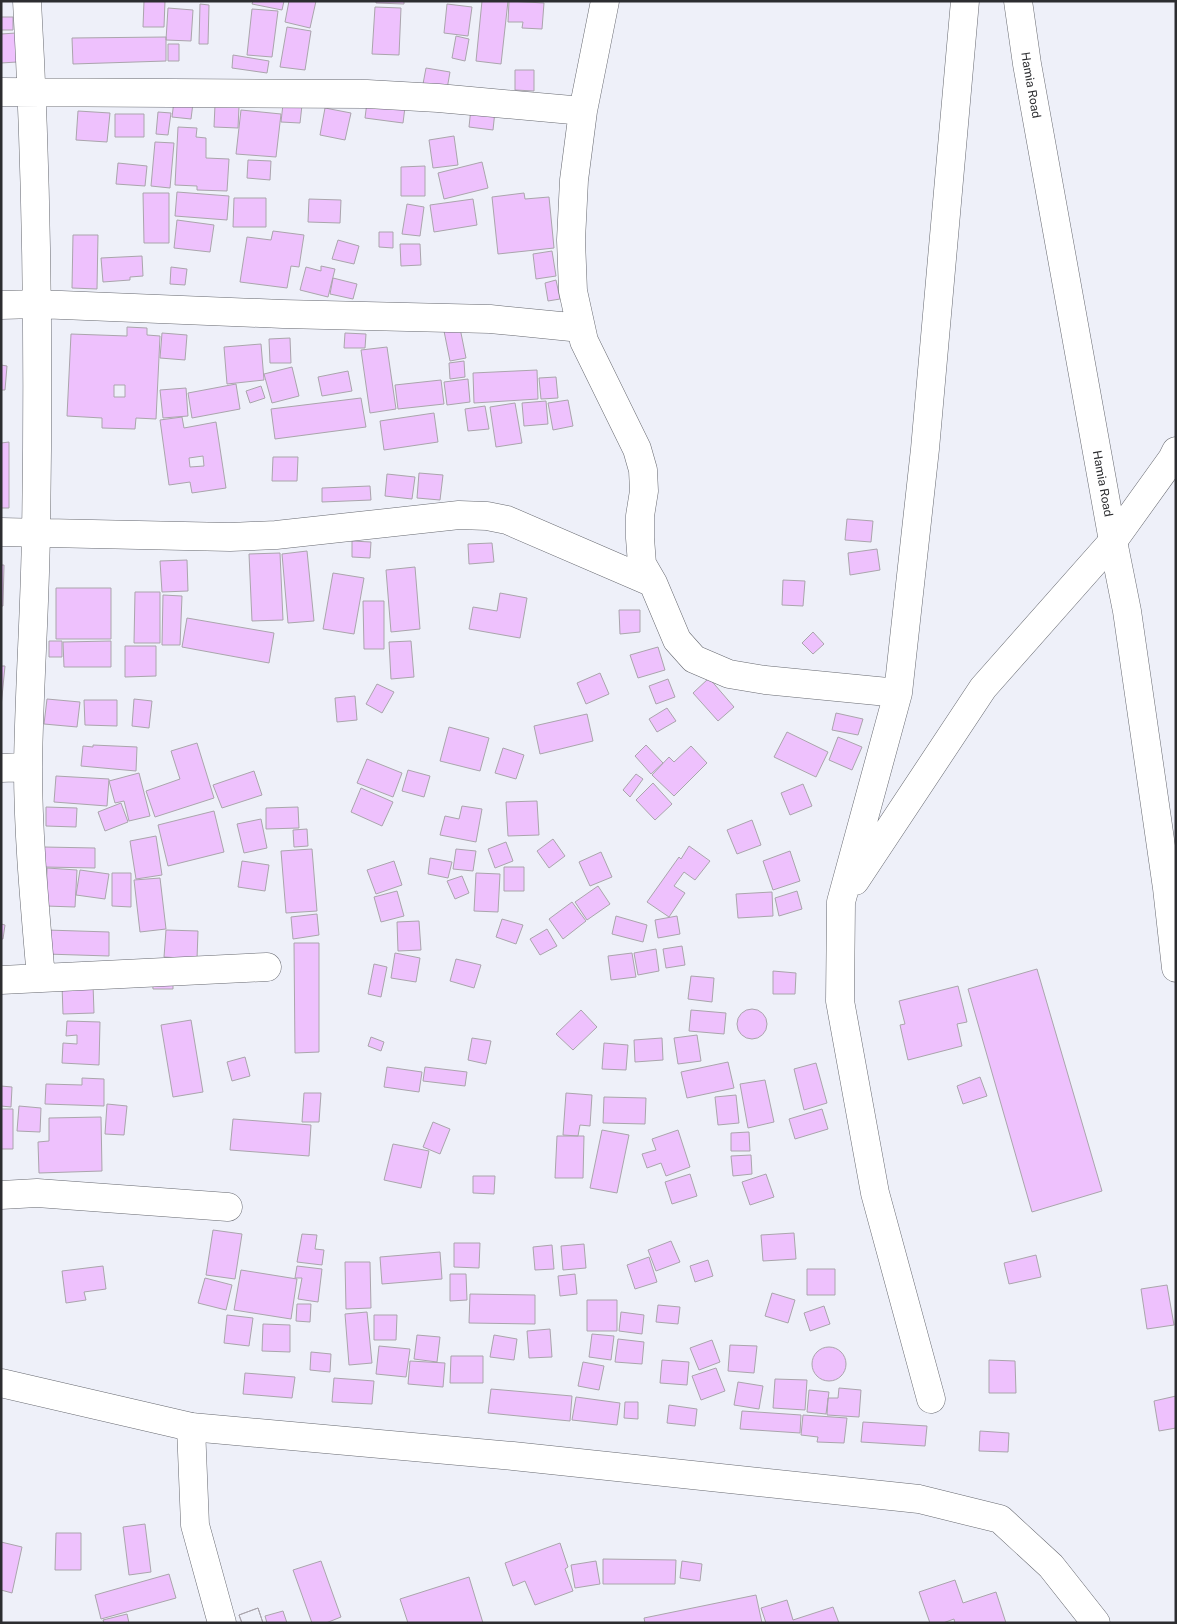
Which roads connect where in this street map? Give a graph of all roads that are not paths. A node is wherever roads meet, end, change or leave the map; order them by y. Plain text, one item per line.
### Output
1 (27, 1) edge
2 (605, 1) edge
3 (965, 1) edge
4 (1018, 1) edge
5 (1, 92) edge
6 (32, 92) junction
7 (583, 111) junction
8 (38, 304) junction
9 (1, 305) edge
10 (581, 328) junction
11 (1176, 451) edge
12 (1, 532) edge
13 (36, 533) junction
14 (1113, 541) junction
15 (654, 582) junction
16 (898, 692) junction
17 (28, 767) junction
18 (1, 768) edge
19 (841, 902) junction
20 (267, 967) dead end
21 (1176, 968) edge
22 (41, 978) junction
23 (1, 980) edge
24 (1, 1194) edge
25 (228, 1207) dead end
26 (1, 1383) edge
27 (931, 1399) dead end
28 (192, 1427) junction
29 (222, 1623) edge
30 (1096, 1623) edge

1 - 6 street
2 - 7 street
3 - 16 street
4 - 14 street, Hamia Road
5 - 6 street
6 - 7 street
6 - 8 street
7 - 10 street
8 - 9 street
8 - 10 street
8 - 13 street
10 - 15 street
11 - 14 street
12 - 13 street
13 - 15 street
13 - 17 street
14 - 19 street
14 - 21 street, Hamia Road
15 - 16 street
16 - 19 street
17 - 18 street
17 - 22 street
19 - 27 street
20 - 22 street
22 - 23 street
24 - 25 street
26 - 28 street
28 - 29 street
28 - 30 street

